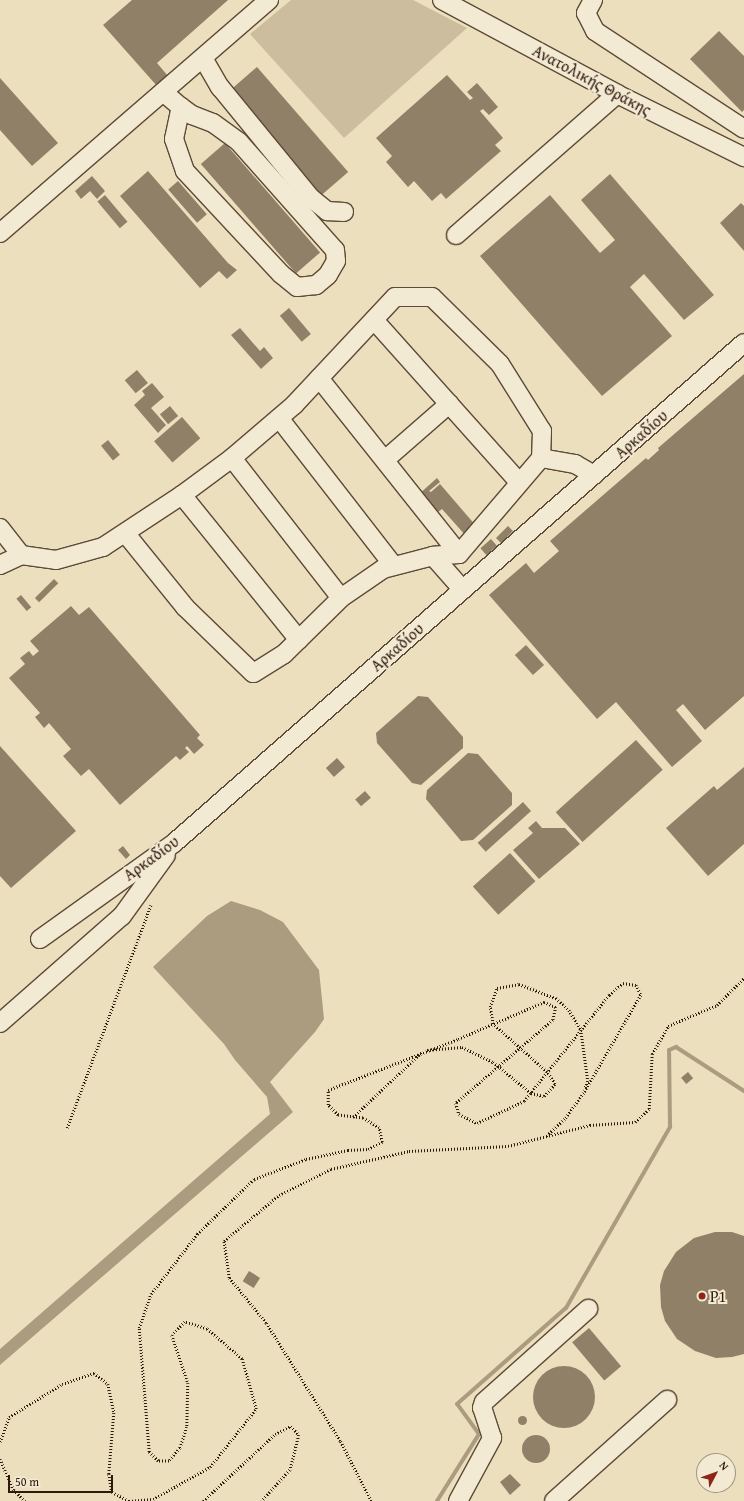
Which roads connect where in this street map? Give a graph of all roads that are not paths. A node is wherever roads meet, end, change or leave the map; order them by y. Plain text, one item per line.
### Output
1 (269, 0) edge
2 (442, 0) edge
3 (593, 0) edge
4 (203, 58) junction
5 (163, 92) junction
6 (617, 94) junction
7 (181, 107) junction
8 (744, 129) edge
9 (744, 157) edge
10 (344, 212) dead end
11 (0, 233) edge
12 (456, 235) dead end
13 (374, 320) junction
14 (744, 343) edge
15 (319, 378) junction
16 (449, 404) junction
17 (279, 418) junction
18 (232, 458) junction
19 (541, 458) junction
20 (386, 459) junction
21 (594, 475) junction
22 (519, 482) junction
23 (182, 495) junction
24 (0, 528) edge
25 (125, 533) junction
26 (460, 554) junction
27 (21, 556) junction
28 (433, 556) junction
29 (0, 565) edge
30 (394, 566) junction
31 (463, 590) junction
32 (341, 598) junction
33 (299, 640) junction
34 (174, 842) junction
35 (40, 939) dead end
36 (0, 1023) edge
37 (588, 1309) dead end
38 (667, 1400) dead end
39 (458, 1501) edge
40 (554, 1501) edge

1 - 4 street
2 - 6 street, Ανατολικής Θράκης
3 - 8 street
4 - 5 street
4 - 10 street
5 - 7 street
5 - 11 street
6 - 9 street, Ανατολικής Θράκης
6 - 12 street
7 - 7 street
13 - 15 street
13 - 16 street
13 - 19 street
14 - 21 street, Αρκαδίου
15 - 17 street
15 - 20 street
16 - 20 street
16 - 22 street
17 - 18 street
17 - 30 street
18 - 23 street
18 - 32 street
19 - 21 street
19 - 22 street
20 - 26 street
21 - 31 street, Αρκαδίου
22 - 26 street
23 - 25 street
23 - 33 street
24 - 27 street
25 - 27 street
25 - 33 street
26 - 28 street
27 - 29 street
28 - 30 street
28 - 31 street
30 - 32 street
31 - 34 street, Αρκαδίου
32 - 33 street
34 - 35 street, Αρκαδίου
34 - 36 street
37 - 39 street
38 - 40 street

